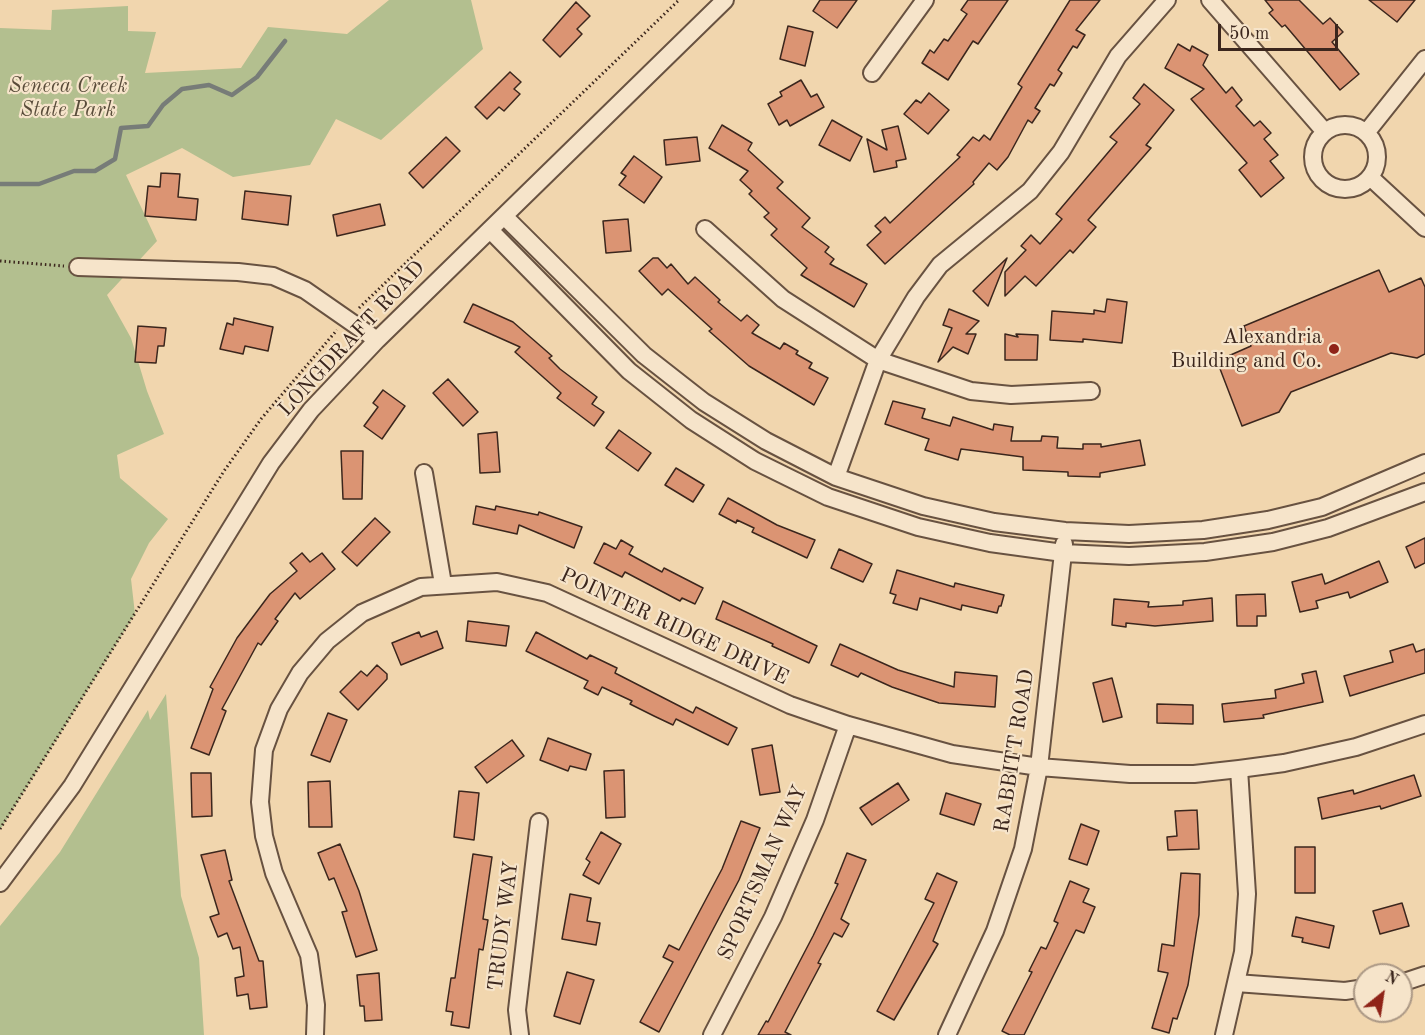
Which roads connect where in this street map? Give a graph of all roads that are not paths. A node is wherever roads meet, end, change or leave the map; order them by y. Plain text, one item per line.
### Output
1 (725, 0) edge
2 (925, 0) edge
3 (1167, 0) edge
4 (1210, 0) edge
5 (1425, 59) edge
6 (872, 73) dead end
7 (1324, 132) junction
8 (1366, 133) junction
9 (1370, 177) junction
10 (504, 216) junction
11 (1425, 228) edge
12 (705, 229) dead end
13 (490, 230) junction
14 (78, 267) road end
15 (377, 340) junction
16 (878, 360) junction
17 (1091, 391) dead end
18 (1425, 463) edge
19 (424, 473) dead end
20 (836, 477) junction
21 (1425, 492) edge
22 (1065, 531) junction
23 (1063, 553) junction
24 (443, 584) junction
25 (1425, 724) edge
26 (848, 725) junction
27 (1039, 766) junction
28 (1239, 769) junction
29 (539, 822) dead end
30 (0, 883) edge
31 (1236, 982) junction
32 (1353, 990) edge
33 (315, 1035) edge
34 (520, 1035) edge
35 (712, 1035) edge
36 (947, 1035) edge
37 (1224, 1035) edge

1 - 10 street, LONGDRAFT ROAD
2 - 6 street
3 - 16 street
4 - 7 street
5 - 8 street
7 - 8 street
7 - 9 street
8 - 9 street
9 - 11 street
10 - 13 street, LONGDRAFT ROAD
10 - 20 street
12 - 16 street
13 - 15 street, LONGDRAFT ROAD
13 - 23 street
14 - 15 street
15 - 30 street, LONGDRAFT ROAD
16 - 17 street
16 - 20 street
18 - 22 street
19 - 24 street
20 - 22 street
21 - 23 street
22 - 23 street, RABBITT ROAD
23 - 27 street, RABBITT ROAD
24 - 26 street, POINTER RIDGE DRIVE
24 - 33 street, POINTER RIDGE DRIVE
25 - 28 street, POINTER RIDGE DRIVE
26 - 27 street, POINTER RIDGE DRIVE
26 - 35 street, SPORTSMAN WAY
27 - 28 street, POINTER RIDGE DRIVE
27 - 36 street, RABBITT ROAD
28 - 31 street
29 - 34 street, TRUDY WAY
31 - 32 street
31 - 37 street

